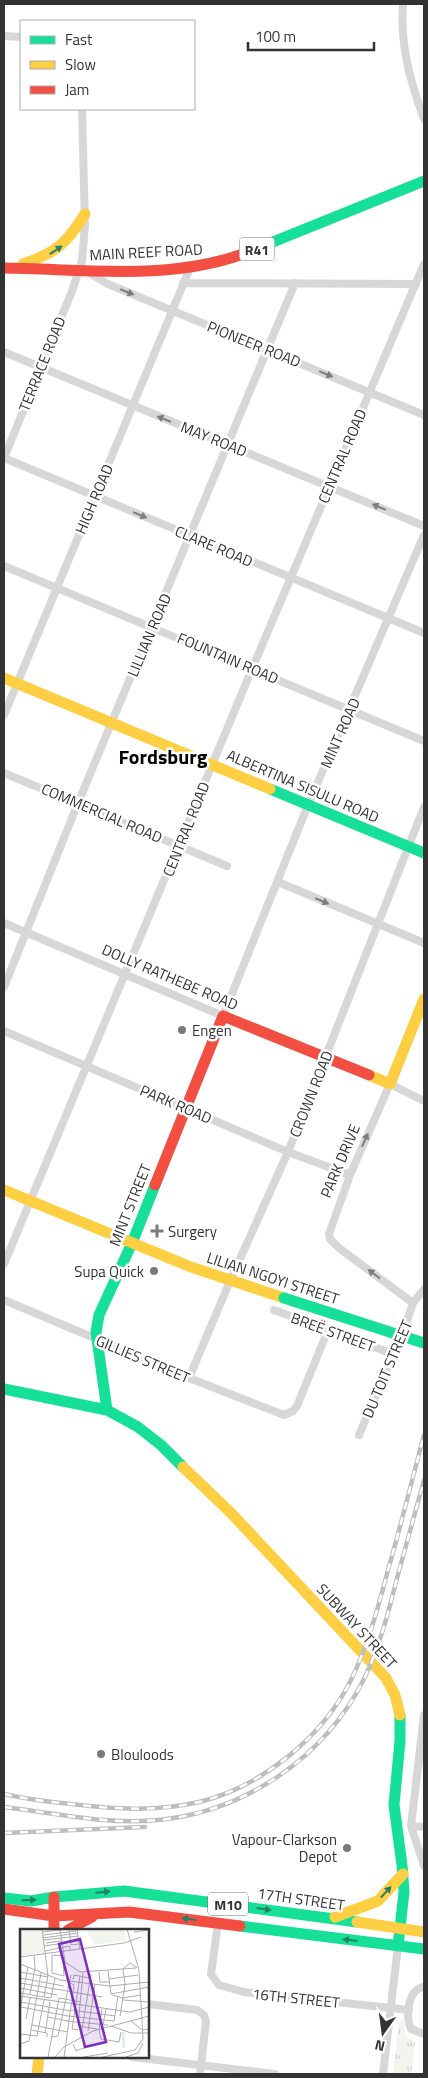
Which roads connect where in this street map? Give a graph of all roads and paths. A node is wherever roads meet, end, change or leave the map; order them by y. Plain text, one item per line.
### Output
1 (403, 4) edge
2 (4, 36) edge
3 (20, 37) edge
4 (82, 110) edge
5 (424, 119) edge
6 (424, 181) edge
7 (85, 214) junction
8 (424, 264) edge
9 (9, 268) edge
10 (190, 268) junction
11 (82, 270) junction
12 (183, 283) junction
13 (296, 283) junction
14 (416, 284) junction
15 (172, 310) junction
16 (268, 349) junction
17 (4, 352) edge
18 (40, 367) junction
19 (369, 392) junction
20 (133, 406) junction
21 (424, 415) edge
22 (228, 445) junction
23 (4, 458) edge
24 (329, 486) junction
25 (95, 496) junction
26 (424, 526) edge
27 (190, 536) junction
28 (424, 536) edge
29 (4, 566) edge
30 (290, 578) junction
31 (56, 588) junction
32 (390, 619) junction
33 (152, 626) junction
34 (424, 633) edge
35 (252, 668) junction
36 (4, 678) edge
37 (17, 682) junction
38 (350, 710) junction
39 (4, 715) edge
40 (112, 723) junction
41 (424, 742) edge
42 (212, 764) junction
43 (4, 772) edge
44 (78, 803) junction
45 (308, 805) junction
46 (424, 807) edge
47 (180, 846) junction
48 (409, 847) junction
49 (424, 853) edge
50 (227, 866) dead end
51 (278, 882) junction
52 (4, 923) edge
53 (379, 924) junction
54 (26, 933) junction
55 (424, 943) edge
56 (125, 974) junction
57 (4, 988) edge
58 (424, 999) edge
59 (224, 1016) junction
60 (4, 1031) edge
61 (325, 1058) junction
62 (87, 1066) junction
63 (390, 1084) junction
64 (424, 1101) edge
65 (185, 1109) junction
66 (288, 1152) junction
67 (350, 1175) junction
68 (4, 1190) edge
69 (30, 1202) junction
70 (132, 1243) junction
71 (4, 1264) edge
72 (230, 1281) junction
73 (424, 1289) edge
74 (4, 1300) edge
75 (413, 1303) junction
76 (274, 1310) dead end
77 (328, 1330) junction
78 (98, 1340) junction
79 (424, 1343) edge
80 (393, 1354) junction
81 (189, 1378) junction
82 (4, 1389) edge
83 (107, 1410) junction
84 (359, 1435) dead end
85 (424, 1716) edge
86 (421, 1770) edge
87 (411, 1826) junction
88 (424, 1827) edge
89 (424, 1866) edge
90 (404, 1874) junction
91 (54, 1896) junction
92 (4, 1898) edge
93 (4, 1909) edge
94 (97, 1915) junction
95 (54, 1916) junction
96 (333, 1918) junction
97 (218, 1923) junction
98 (54, 1929) edge
99 (70, 1929) edge
100 (401, 1929) junction
101 (424, 1932) edge
102 (398, 1946) junction
103 (424, 1949) edge
104 (424, 1987) edge
105 (149, 2004) edge
106 (392, 2008) junction
107 (409, 2010) junction
108 (424, 2034) edge
109 (39, 2058) edge
110 (140, 2058) edge
111 (200, 2065) junction
112 (37, 2074) edge
113 (200, 2074) edge
114 (275, 2074) edge
115 (383, 2074) edge

1 - 5 street
2 - 3 street
4 - 7 street, TERRACE ROAD
6 - 10 main road, MAIN REEF ROAD / R41
9 -> 7 main road
7 - 11 street, TERRACE ROAD
8 - 14 street, CENTRAL ROAD
9 - 11 main road, MAIN REEF ROAD / R41
10 - 11 main road, MAIN REEF ROAD / R41
10 - 12 street, HIGH ROAD
11 -> 15 street, PIONEER ROAD
11 - 18 street, TERRACE ROAD
12 - 13 street
12 - 15 street, HIGH ROAD
13 - 14 street
13 - 16 street, LILLIAN ROAD
14 - 19 street, CENTRAL ROAD
15 - 16 street, PIONEER ROAD
15 - 20 street, HIGH ROAD
16 -> 19 street, PIONEER ROAD
16 - 22 street, LILLIAN ROAD
17 - 18 street, MAY ROAD
18 - 20 street, MAY ROAD
18 - 23 street, TERRACE ROAD
19 - 21 street, PIONEER ROAD
19 - 24 street, CENTRAL ROAD
22 -> 20 street, MAY ROAD
20 - 25 street, HIGH ROAD
22 - 24 street, MAY ROAD
22 - 27 street, LILLIAN ROAD
23 - 25 street, CLARE ROAD
26 -> 24 street, MAY ROAD
24 - 30 street, CENTRAL ROAD
25 -> 27 street, CLARE ROAD
25 - 31 street, HIGH ROAD
27 - 30 street, CLARE ROAD
27 - 33 street, LILLIAN ROAD
28 - 32 street, MINT ROAD
29 - 31 street, FOUNTAIN ROAD
30 - 32 street, CLARE ROAD
30 - 35 street, CENTRAL ROAD
31 - 33 street, FOUNTAIN ROAD
31 - 37 street, HIGH ROAD
32 - 34 street, CLARE ROAD
32 - 38 street, MINT ROAD
33 - 35 street, FOUNTAIN ROAD
33 - 40 street, LILLIAN ROAD
35 - 38 street, FOUNTAIN ROAD
35 - 42 street, CENTRAL ROAD
36 - 37 main road, ALBERTINA SISULU ROAD
37 - 39 street, HIGH ROAD
37 - 40 main road, ALBERTINA SISULU ROAD
38 - 41 street, FOUNTAIN ROAD
38 - 45 street, MINT ROAD
40 - 42 main road, ALBERTINA SISULU ROAD
40 - 44 street, LILLIAN ROAD
42 - 45 main road, ALBERTINA SISULU ROAD
42 - 47 street, CENTRAL ROAD
43 - 44 street, COMMERCIAL ROAD
44 - 47 street, COMMERCIAL ROAD
44 - 54 street, LILLIAN ROAD
45 - 48 main road, ALBERTINA SISULU ROAD
45 - 51 street, MINT ROAD
46 - 48 street, CROWN ROAD
47 - 50 street, COMMERCIAL ROAD
47 - 56 street, CENTRAL ROAD
48 - 49 main road, ALBERTINA SISULU ROAD
48 - 53 street, CROWN ROAD
51 -> 53 street
51 - 59 street, MINT ROAD
52 - 54 street, DOLLY RATHEBE ROAD
53 - 55 street
53 - 61 street, CROWN ROAD
54 - 56 street, DOLLY RATHEBE ROAD
54 - 57 street, LILLIAN ROAD
56 - 59 street, DOLLY RATHEBE ROAD
56 - 62 street, CENTRAL ROAD
58 - 63 main road, PARK DRIVE
59 - 61 main road, DOLLY RATHEBE ROAD
59 - 65 main road, MINT STREET
60 - 62 street, PARK ROAD
61 - 63 main road, DOLLY RATHEBE ROAD
61 - 66 street, CROWN ROAD
62 - 65 street, PARK ROAD
62 - 69 street, CENTRAL ROAD
63 - 64 street
67 -> 63 street, PARK DRIVE
65 - 66 street, PARK ROAD
65 - 70 main road, MINT STREET
66 - 67 street, PARK ROAD
66 - 72 street, CROWN ROAD
75 -> 67 street, PARK DRIVE
68 - 69 main road, LILIAN NGOYI STREET
69 - 70 main road, LILIAN NGOYI STREET
69 - 71 street, CENTRAL ROAD
70 - 72 main road, LILIAN NGOYI STREET
70 - 78 main road, MINT STREET
72 - 79 main road, LILIAN NGOYI STREET, bridge
72 - 81 street, CROWN ROAD
73 - 75 street, DU TOIT STREET
74 - 78 street, GILLIES STREET
75 - 80 street, DU TOIT STREET
76 - 77 street, BREË STREET
77 - 80 street, BREË STREET
77 - 81 street, GILLIES STREET
78 - 81 street, GILLIES STREET
78 - 83 main road, MINT STREET
80 - 84 street, DU TOIT STREET
82 - 83 main road, SUBWAY STREET
83 - 90 main road, SUBWAY STREET
85 - 86 street
86 - 87 street
87 - 88 street
87 - 89 street
96 -> 90 main road
90 - 100 main road, SUBWAY STREET
92 -> 91 main road, M10
91 - 95 main road
91 -> 96 main road, 17TH STREET / M10
93 - 95 main road, M10
94 - 95 main road, M10
97 -> 94 main road, M10
94 - 99 main road
95 - 98 main road
96 - 100 main road, 17TH STREET / M10
102 -> 97 main road, M10
97 - 106 street, 16TH STREET
100 - 101 main road, 17TH STREET / M10
100 - 102 main road, SUBWAY STREET
102 - 103 main road, M10
102 - 106 street
104 - 107 street
105 - 111 street
106 - 107 street, 16TH STREET
106 - 115 street
107 - 108 street
109 - 112 main road
110 - 111 street
111 - 113 street
111 - 114 street

